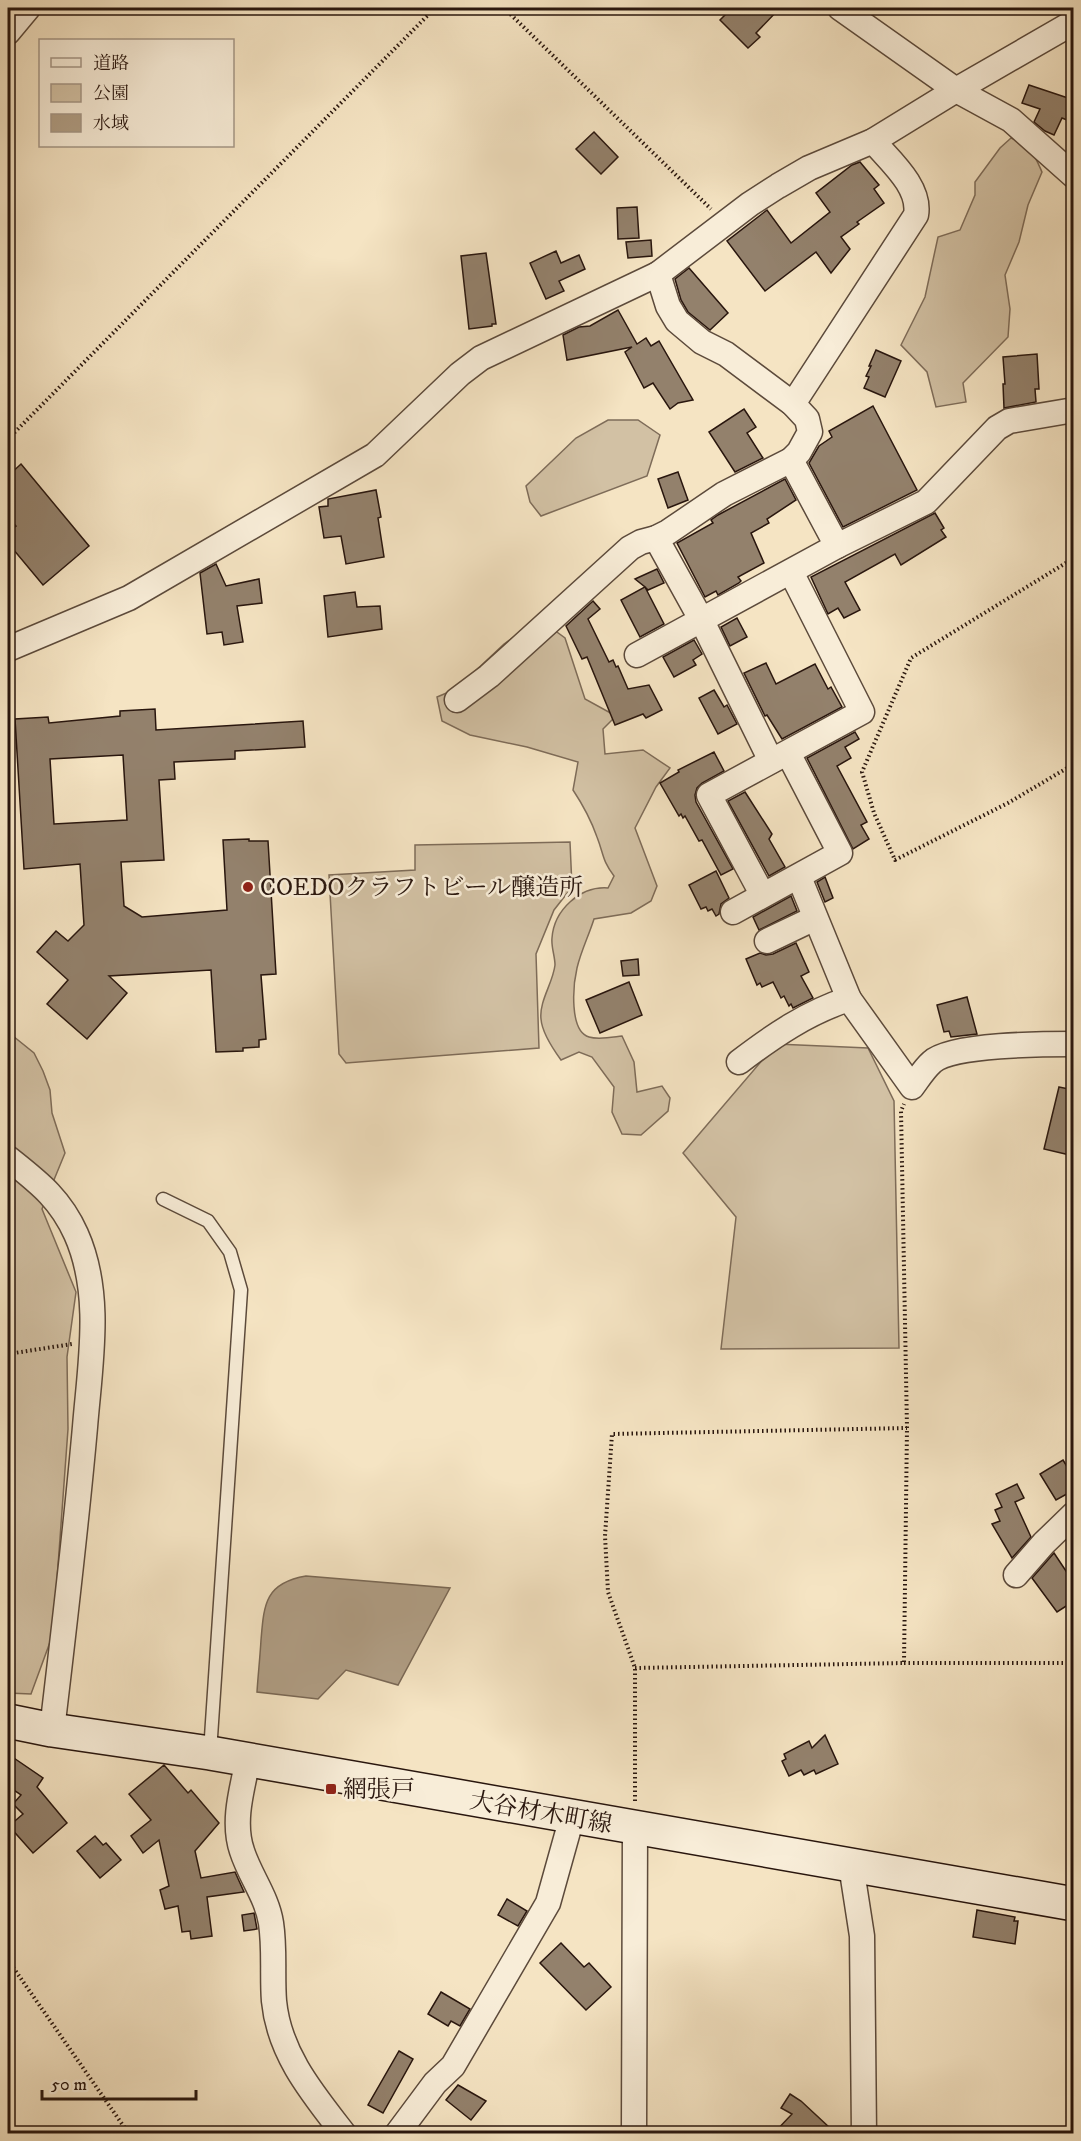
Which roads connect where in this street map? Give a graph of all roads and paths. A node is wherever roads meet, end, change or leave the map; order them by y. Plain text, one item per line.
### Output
1 (28, 8) edge
2 (435, 8) edge
3 (504, 8) edge
4 (840, 8) edge
5 (1074, 22) edge
6 (8, 32) edge
7 (956, 90) junction
8 (873, 141) junction
9 (1074, 176) edge
10 (724, 222) junction
11 (658, 274) junction
12 (793, 404) junction
13 (1074, 410) edge
14 (8, 439) edge
15 (791, 460) junction
16 (656, 538) junction
17 (837, 546) junction
18 (1074, 558) edge
19 (791, 572) junction
20 (702, 621) junction
21 (8, 648) edge
22 (637, 655) dead end
23 (457, 700) dead end
24 (780, 757) junction
25 (1074, 764) edge
26 (799, 877) junction
27 (762, 894) junction
28 (734, 912) dead end
29 (815, 918) junction
30 (767, 941) dead end
31 (849, 999) junction
32 (1074, 1044) edge
33 (739, 1062) dead end
34 (912, 1087) junction
35 (8, 1158) edge
36 (163, 1199) dead end
37 (91, 1342) junction
38 (8, 1354) edge
39 (907, 1428) junction
40 (1074, 1514) edge
41 (1016, 1575) dead end
42 (904, 1663) junction
43 (1074, 1664) edge
44 (635, 1668) junction
45 (8, 1721) edge
46 (52, 1730) junction
47 (210, 1753) junction
48 (248, 1760) junction
49 (572, 1817) junction
50 (635, 1828) junction
51 (851, 1865) junction
52 (1074, 1904) edge
53 (8, 1960) edge
54 (129, 2133) edge
55 (344, 2133) edge
56 (398, 2133) edge
57 (634, 2133) edge
58 (864, 2133) edge

1 - 6 street
2 - 14 path
3 - 10 path
4 - 7 street
5 - 7 street
7 - 8 street
7 - 9 street
8 - 10 street
8 - 12 street
10 - 11 street
11 - 12 street
11 - 21 street
12 - 15 street
13 - 17 street
15 - 16 street
15 - 17 street
16 - 20 street
16 - 23 street
17 - 19 street
18 - 25 path
19 - 20 street
19 - 24 street
20 - 22 street
20 - 24 street
24 - 26 street
24 - 27 street
26 - 27 street
26 - 29 street
27 - 28 street
29 - 30 street
29 - 31 street
31 - 33 street
31 - 34 street
32 - 34 street
34 - 39 path
35 - 37 street
36 - 47 lane
37 - 38 path
37 - 46 street
39 - 42 path
39 - 44 path
40 - 41 street
42 - 43 path
42 - 44 path
44 - 50 path
45 - 46 main road, 大谷材木町線
46 - 47 main road, 大谷材木町線
47 - 48 main road, 大谷材木町線
48 - 49 main road, 大谷材木町線
48 - 55 street
49 - 50 main road, 大谷材木町線
49 - 56 street
50 - 51 main road, 大谷材木町線
50 - 57 street
51 - 52 main road, 大谷材木町線
51 - 58 street
53 - 54 path

